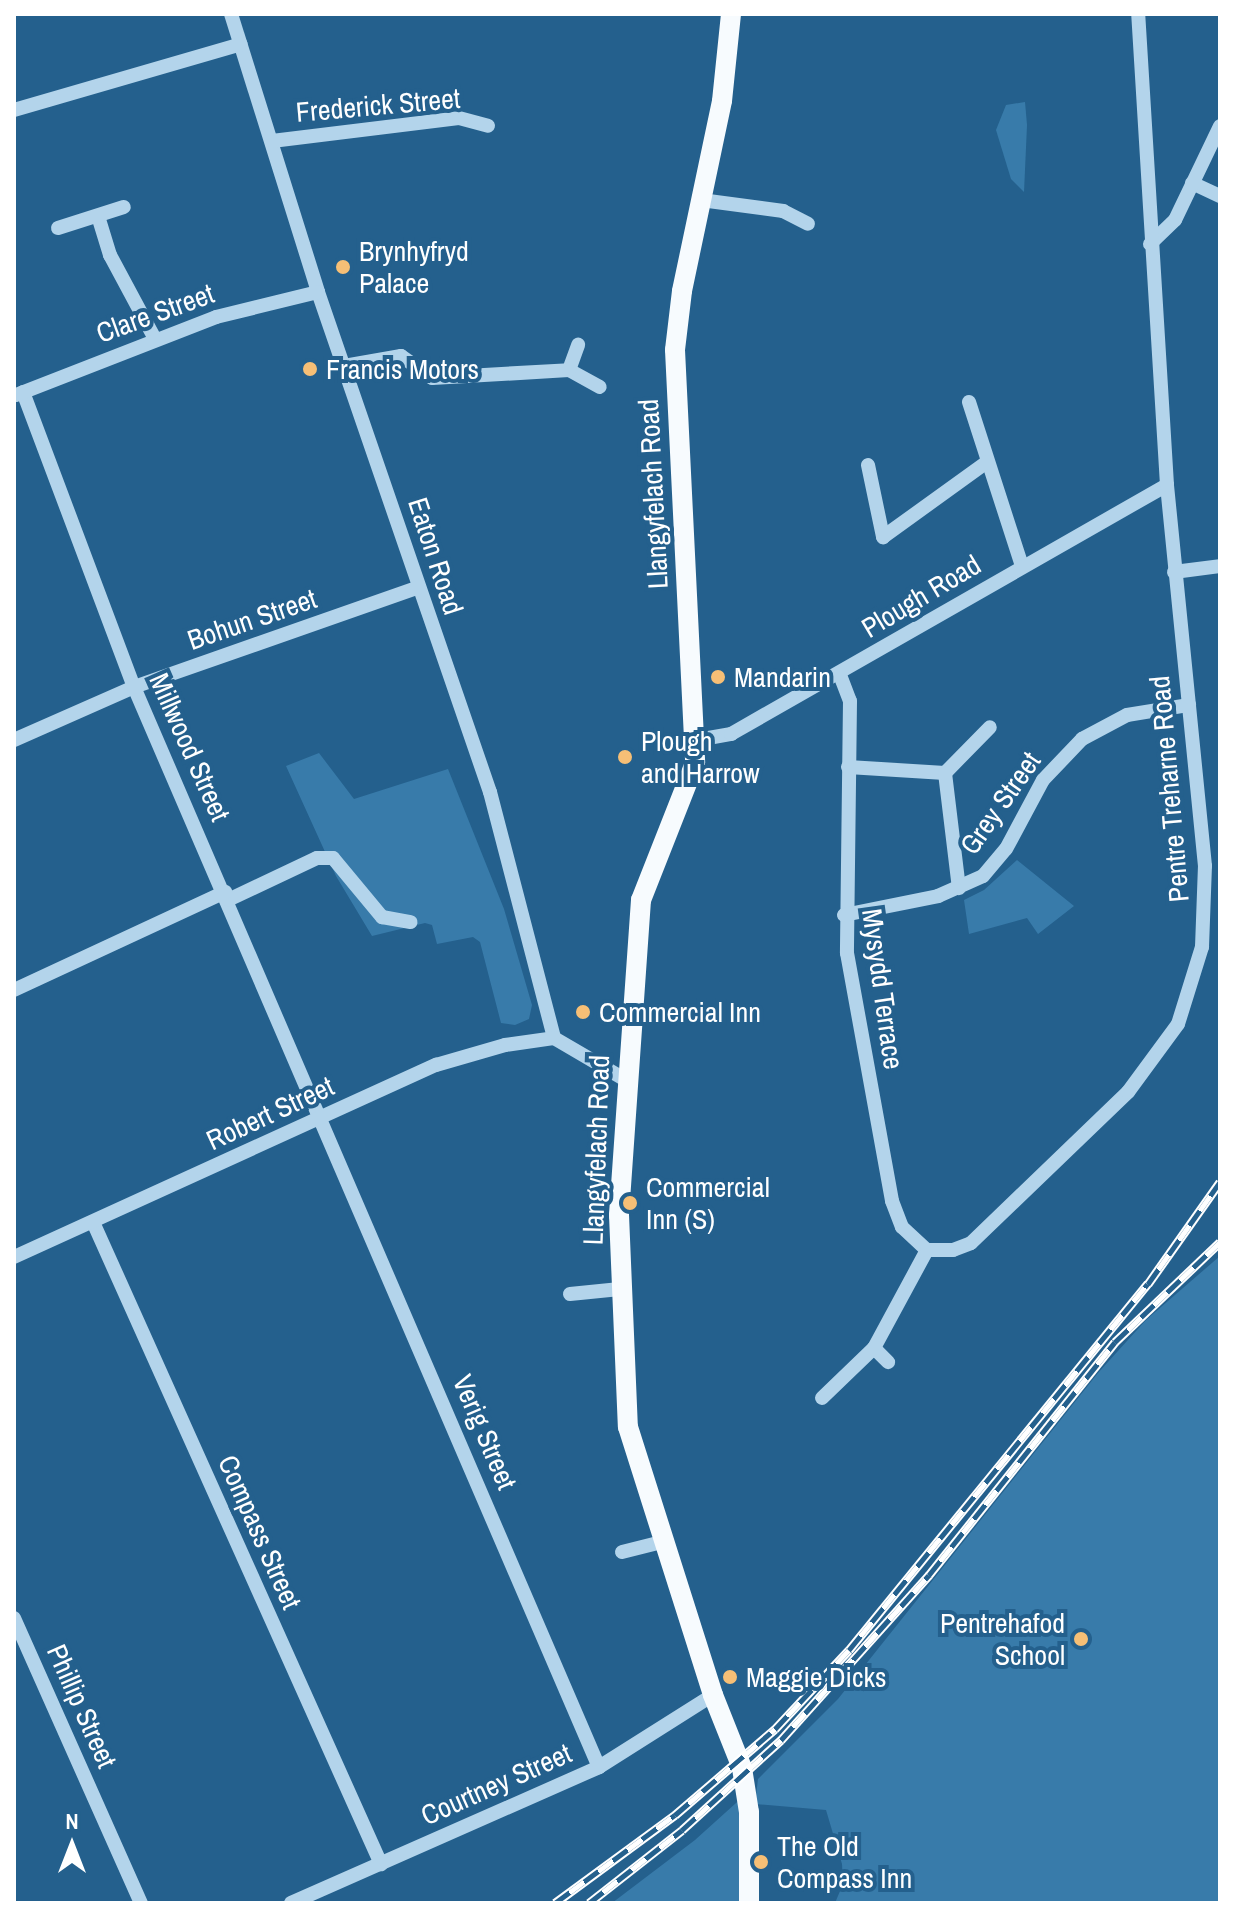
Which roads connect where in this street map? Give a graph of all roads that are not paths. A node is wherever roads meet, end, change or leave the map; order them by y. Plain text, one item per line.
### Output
1 (231, 14) edge
2 (731, 14) edge
3 (1138, 14) edge
4 (241, 44) junction
5 (14, 110) edge
6 (488, 126) dead end
7 (1220, 126) edge
8 (272, 141) junction
9 (1192, 183) junction
10 (1220, 196) edge
11 (701, 200) junction
12 (124, 207) dead end
13 (98, 216) junction
14 (808, 224) dead end
15 (58, 228) dead end
16 (1150, 244) junction
17 (318, 292) junction
18 (155, 339) junction
19 (578, 345) dead end
20 (344, 366) junction
21 (569, 370) junction
22 (600, 387) dead end
23 (18, 394) edge
24 (969, 402) dead end
25 (987, 462) junction
26 (868, 465) dead end
27 (1167, 485) junction
28 (1022, 566) junction
29 (1220, 566) edge
30 (1174, 572) junction
31 (419, 587) junction
32 (840, 675) junction
33 (134, 687) junction
34 (1189, 705) junction
35 (990, 727) dead end
36 (15, 736) edge
37 (697, 740) junction
38 (848, 767) junction
39 (945, 773) junction
40 (959, 888) junction
41 (226, 896) junction
42 (844, 915) junction
43 (411, 922) dead end
44 (14, 990) edge
45 (554, 1038) junction
46 (626, 1080) junction
47 (323, 1118) junction
48 (93, 1222) junction
49 (927, 1250) junction
50 (14, 1257) edge
51 (620, 1289) junction
52 (570, 1294) dead end
53 (874, 1348) junction
54 (888, 1362) dead end
55 (822, 1398) dead end
56 (662, 1542) junction
57 (622, 1552) dead end
58 (14, 1618) edge
59 (713, 1695) junction
60 (599, 1767) junction
61 (381, 1864) junction
62 (141, 1903) edge
63 (291, 1903) edge
64 (749, 1903) edge

1 - 4 street, Eaton Road
2 - 11 main road, Llangyfelach Road
3 - 16 street, Pentre Treharne Road
4 - 5 street
4 - 8 street, Eaton Road
6 - 8 street, Frederick Street
7 - 9 street
8 - 17 street, Eaton Road
9 - 10 street
9 - 16 street
11 - 14 street
11 - 37 main road, Llangyfelach Road
12 - 13 street
13 - 15 street
13 - 18 street
16 - 27 street, Pentre Treharne Road
17 - 18 street, Clare Street
17 - 20 street, Eaton Road
18 - 23 street, Clare Street
19 - 21 street
20 - 21 street
20 - 31 street, Eaton Road
21 - 22 street
23 - 33 street, Millwood Street
24 - 25 street
25 - 26 street
25 - 28 street
27 - 28 street, Plough Road
27 - 30 street, Pentre Treharne Road
28 - 32 street, Plough Road
29 - 30 street
30 - 34 street, Pentre Treharne Road
31 - 33 street, Bohun Street
31 - 45 street, Eaton Road
32 - 37 street, Plough Road
32 - 38 street, Mysydd Terrace
33 - 36 street, Bohun Street
33 - 41 street, Millwood Street
34 - 40 street, Grey Street
34 - 49 street, Pentre Treharne Road
35 - 39 street
37 - 46 main road, Llangyfelach Road
38 - 39 street
38 - 42 street, Mysydd Terrace
39 - 40 street
40 - 42 street, Grey Street
41 - 43 street
41 - 44 street
41 - 47 street, Millwood Street
42 - 49 street, Mysydd Terrace
45 - 46 street
45 - 47 street, Robert Street
46 - 51 main road, Llangyfelach Road
47 - 48 street, Robert Street
47 - 60 street, Verig Street
48 - 50 street, Robert Street
48 - 61 street, Compass Street
49 - 53 street
51 - 52 street
51 - 56 main road, Llangyfelach Road
53 - 54 street
53 - 55 street
56 - 57 street
56 - 59 main road, Llangyfelach Road
58 - 62 street, Phillip Street
59 - 60 street, Courtney Street
59 - 64 main road, Llangyfelach Road
60 - 61 street, Courtney Street
61 - 63 street, Courtney Street

